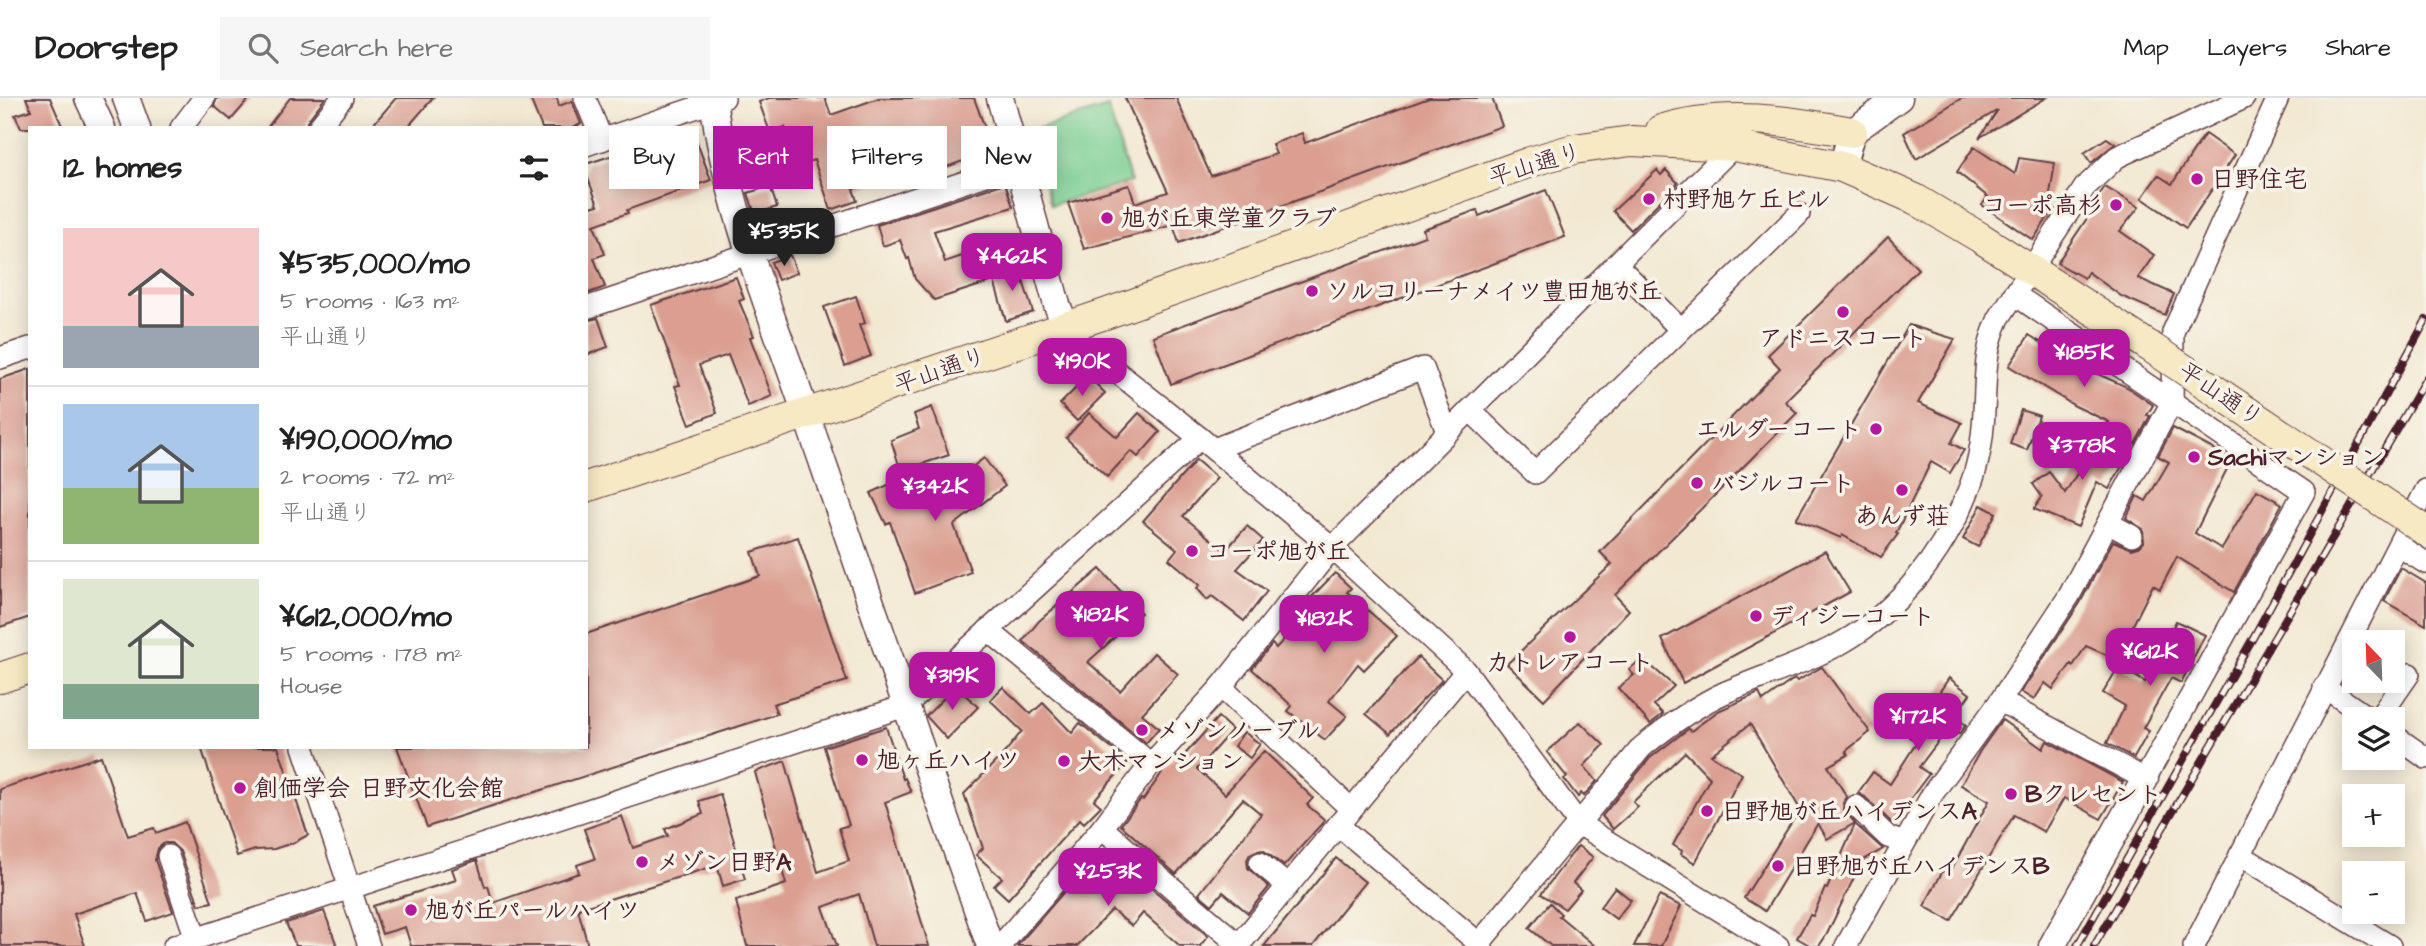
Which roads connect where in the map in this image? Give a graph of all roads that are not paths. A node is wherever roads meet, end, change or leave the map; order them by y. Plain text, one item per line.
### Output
1 (88, 98) edge
2 (126, 98) edge
3 (204, 98) edge
4 (342, 98) edge
5 (585, 98) edge
6 (1000, 98) edge
7 (1899, 98) edge
8 (2244, 98) edge
9 (2278, 98) edge
10 (717, 99) edge
11 (101, 126) edge
12 (137, 126) edge
13 (183, 126) edge
14 (322, 126) edge
15 (1008, 126) edge
16 (1852, 132) junction
17 (1631, 141) junction
18 (594, 142) edge
19 (1734, 146) junction
20 (1842, 167) junction
21 (961, 183) edge
22 (1026, 189) edge
23 (1799, 214) dead end
24 (751, 253) junction
25 (1617, 265) junction
26 (2021, 282) junction
27 (588, 307) edge
28 (1066, 327) junction
29 (1680, 329) junction
30 (28, 349) edge
31 (0, 358) edge
32 (2172, 402) junction
33 (1470, 410) junction
34 (806, 415) junction
35 (1447, 432) junction
36 (1207, 443) junction
37 (588, 486) edge
38 (2426, 492) edge
39 (2108, 523) junction
40 (2426, 531) edge
41 (2132, 536) dead end
42 (2399, 546) junction
43 (1332, 548) junction
44 (2426, 563) edge
45 (988, 630) junction
46 (28, 669) edge
47 (1466, 671) junction
48 (2409, 674) dead end
49 (0, 678) edge
50 (1221, 687) junction
51 (2324, 687) junction
52 (2000, 701) junction
53 (905, 706) junction
54 (2353, 707) edge
55 (2386, 707) edge
56 (2405, 743) edge
57 (304, 749) edge
58 (2426, 758) edge
59 (1151, 764) junction
60 (2145, 779) junction
61 (1856, 806) dead end
62 (1345, 817) junction
63 (1579, 824) junction
64 (1102, 828) junction
65 (1904, 843) junction
66 (2241, 855) junction
67 (169, 856) dead end
68 (1260, 863) dead end
69 (1288, 886) junction
70 (349, 889) junction
71 (196, 939) junction
72 (1239, 945) edge
73 (1480, 945) edge
74 (174, 946) edge
75 (369, 946) edge
76 (990, 946) edge
77 (1000, 946) edge
78 (1778, 946) edge
79 (1846, 946) edge
80 (2052, 946) edge
81 (2194, 946) edge
82 (2390, 946) edge

1 - 11 street
2 - 12 street
3 - 13 street
4 - 14 street
5 - 18 street
6 - 15 street
7 - 16 street
8 - 26 street
9 - 32 street
10 - 18 street
10 - 24 street
16 - 17 main road
16 - 20 street
17 - 19 main road, 平山通り
17 - 28 main road, 平山通り
19 - 20 main road, 平山通り
19 - 25 street
20 - 26 main road, 平山通り
21 - 24 street
22 - 28 street
23 - 29 street
24 - 27 street
24 - 34 street
25 - 29 street
25 - 33 street
26 - 32 street
26 - 40 main road, 平山通り, bridge
26 - 63 street
28 - 34 main road, 平山通り
28 - 36 street
29 - 33 street
30 - 31 street
32 - 39 street
32 - 60 street
33 - 35 street
34 - 37 main road, 平山通り
34 - 53 street
35 - 36 street
35 - 43 street
36 - 43 street
36 - 45 street
38 - 42 street
39 - 41 street
39 - 52 street
42 - 44 street
42 - 51 street
43 - 47 street
43 - 50 street
45 - 53 street
45 - 59 street
46 - 49 main road
47 - 62 street
47 - 63 street
48 - 55 street
50 - 59 street
50 - 62 street
51 - 54 street
51 - 66 street
52 - 60 street
52 - 65 street
53 - 70 street
53 - 76 street
56 - 58 street
57 - 70 street
59 - 64 street
60 - 80 street
61 - 65 street
62 - 69 street
62 - 73 street
63 - 73 street
63 - 78 street
64 - 72 street
64 - 77 street
65 - 79 street
66 - 81 street
66 - 82 street
67 - 71 street
68 - 69 street
69 - 72 street
70 - 71 street
70 - 75 street
71 - 74 street

